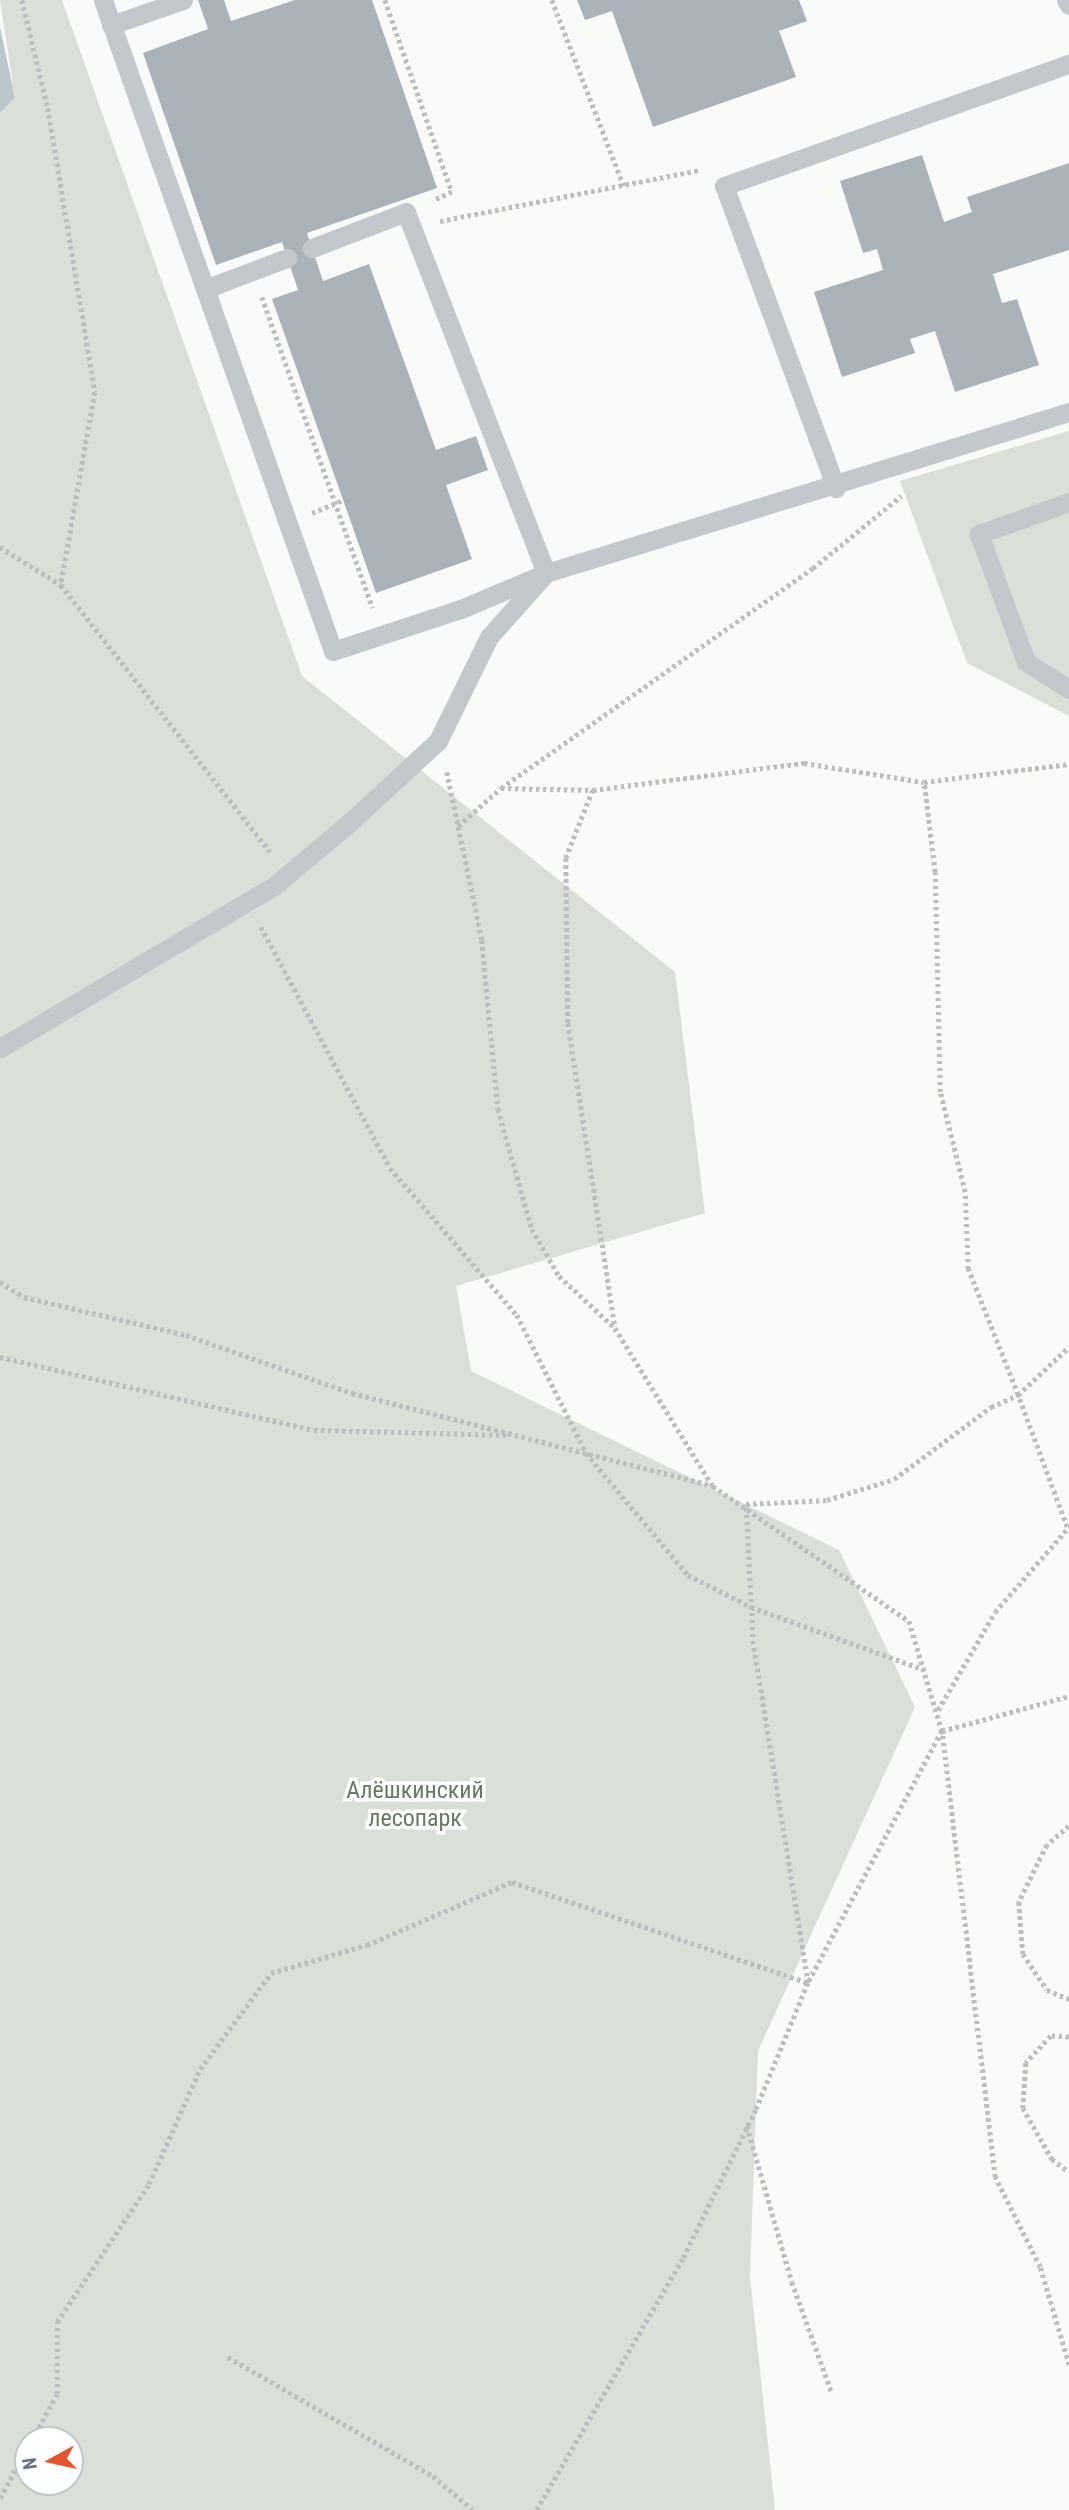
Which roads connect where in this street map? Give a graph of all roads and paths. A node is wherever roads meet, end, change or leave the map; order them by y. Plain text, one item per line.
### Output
1 (22, 0) edge
2 (103, 0) edge
3 (183, 0) edge
4 (385, 0) edge
5 (552, 0) edge
6 (1066, 0) edge
7 (1069, 5) edge
8 (111, 25) junction
9 (1069, 64) edge
10 (724, 186) junction
11 (624, 187) junction
12 (410, 218) junction
13 (312, 248) dead end
14 (287, 257) dead end
15 (266, 266) junction
16 (205, 289) junction
17 (1069, 412) edge
18 (929, 459) junction
19 (836, 488) junction
20 (1069, 502) edge
21 (0, 547) edge
22 (546, 573) junction
23 (61, 585) junction
24 (383, 635) junction
25 (1069, 689) edge
26 (438, 741) junction
27 (1069, 764) edge
28 (924, 782) junction
29 (501, 788) junction
30 (593, 790) junction
31 (458, 826) junction
32 (288, 874) junction
33 (247, 901) junction
34 (0, 1048) edge
35 (0, 1282) edge
36 (615, 1328) junction
37 (1069, 1347) edge
38 (0, 1357) edge
39 (1018, 1395) junction
40 (519, 1436) junction
41 (586, 1453) junction
42 (713, 1486) junction
43 (746, 1504) junction
44 (1068, 1527) edge
45 (751, 1607) junction
46 (925, 1670) junction
47 (1069, 1696) edge
48 (937, 1712) junction
49 (942, 1731) junction
50 (1069, 1826) edge
51 (808, 1983) junction
52 (1069, 1998) edge
53 (1069, 2037) edge
54 (747, 2125) junction
55 (1069, 2172) edge
56 (228, 2357) dead end
57 (1069, 2365) edge
58 (832, 2393) dead end
59 (40, 2426) edge
60 (14, 2472) edge
61 (0, 2498) edge
62 (473, 2510) edge
63 (537, 2510) edge

1 - 23 path
2 - 8 lane
3 - 8 lane
4 - 12 path
5 - 11 path
6 - 7 lane
8 - 16 lane
9 - 10 lane
10 - 11 path
10 - 19 lane
11 - 12 path
12 - 13 lane
12 - 22 lane
14 - 15 lane
15 - 16 lane
15 - 24 path
16 - 24 lane
17 - 18 lane
18 - 19 lane
18 - 29 path
19 - 22 lane
20 - 25 lane
21 - 23 path
22 - 24 lane
22 - 26 lane
23 - 32 path
26 - 31 path
26 - 32 lane
27 - 28 path
28 - 30 path
28 - 39 path
29 - 30 path
29 - 31 path
30 - 36 path
31 - 36 path
32 - 33 lane
33 - 34 lane
33 - 41 path
35 - 40 path
36 - 42 path
37 - 39 path
38 - 40 path
39 - 43 path
39 - 44 path
40 - 41 path
41 - 42 path
41 - 45 path
42 - 43 path
43 - 45 path
43 - 46 path
44 - 48 path
45 - 46 path
45 - 51 path
46 - 48 path
47 - 49 path
48 - 49 path
49 - 51 path
49 - 57 path
50 - 52 path
51 - 54 path
51 - 59 path
53 - 55 path
54 - 58 path
54 - 63 path
56 - 62 path
60 - 61 path

